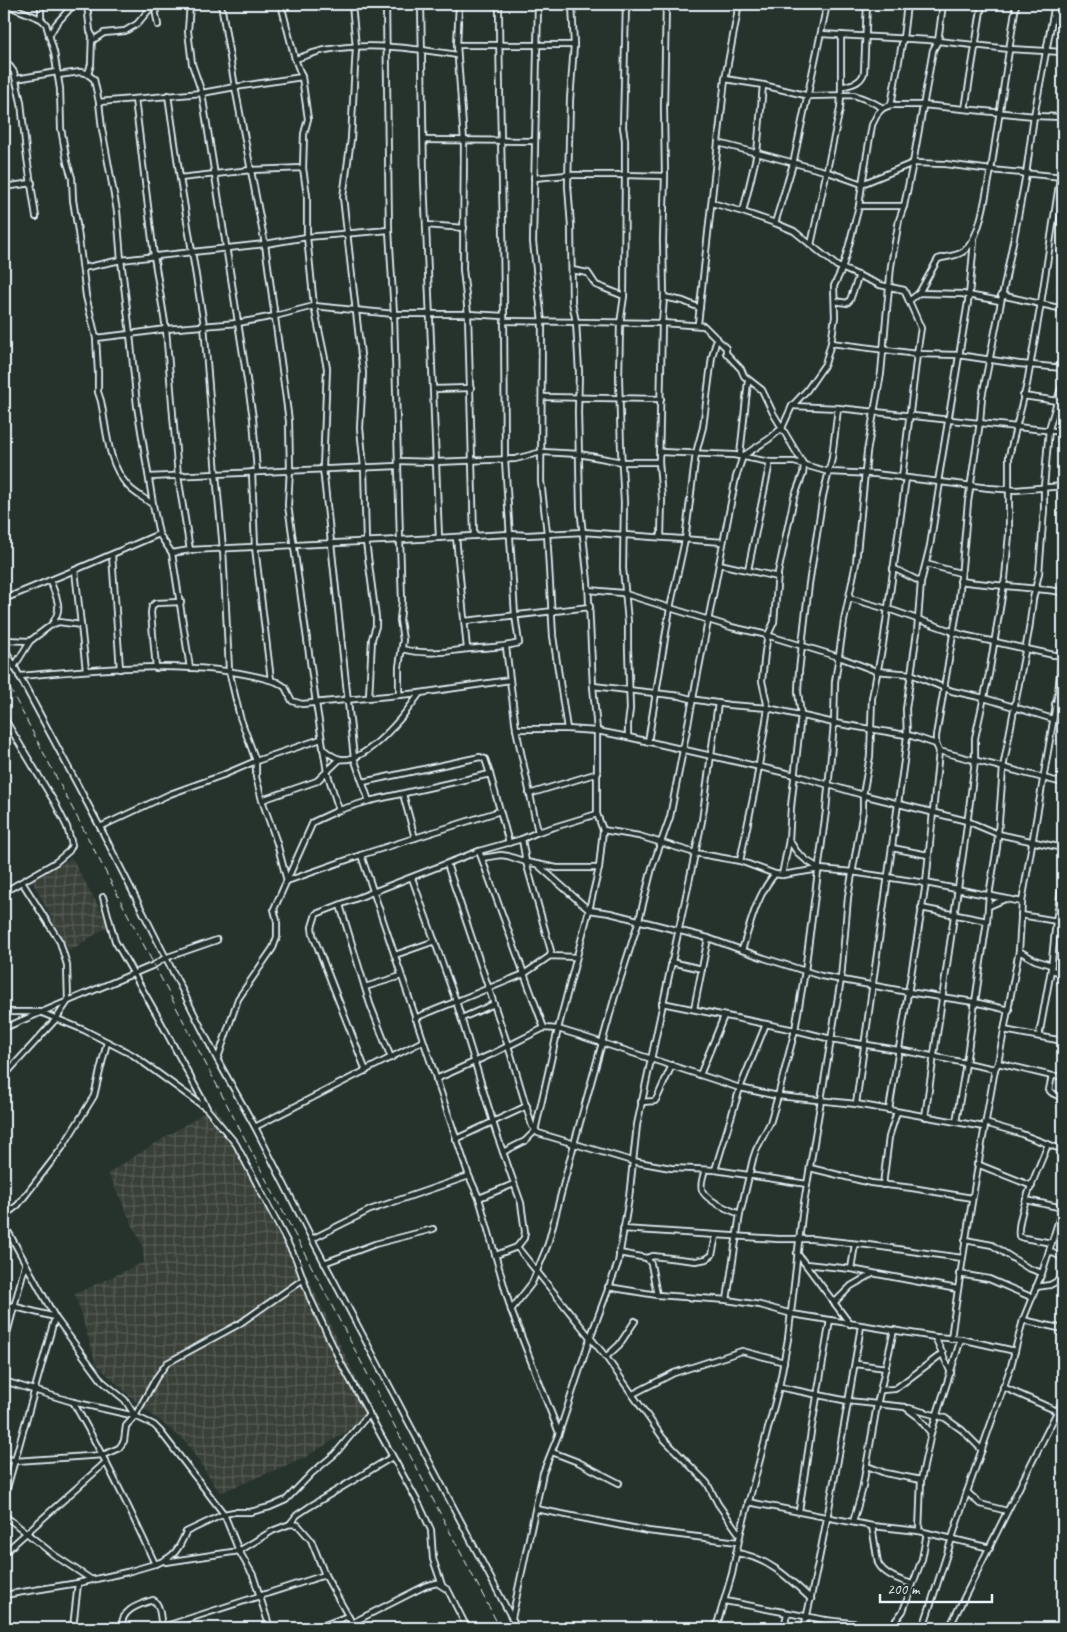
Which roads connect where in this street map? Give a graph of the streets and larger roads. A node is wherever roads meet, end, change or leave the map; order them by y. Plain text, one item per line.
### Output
1 (4, 4) edge
2 (41, 4) edge
3 (74, 4) edge
4 (87, 4) edge
5 (154, 4) edge
6 (190, 4) edge
7 (221, 4) edge
8 (281, 4) edge
9 (352, 4) edge
10 (386, 4) edge
11 (422, 4) edge
12 (459, 4) edge
13 (499, 4) edge
14 (538, 4) edge
15 (572, 4) edge
16 (626, 4) edge
17 (666, 4) edge
18 (738, 4) edge
19 (828, 4) edge
20 (867, 4) edge
21 (907, 4) edge
22 (943, 4) edge
23 (982, 4) edge
24 (1016, 4) edge
25 (1055, 4) edge
26 (41, 20) junction
27 (158, 25) dead end
28 (821, 34) junction
29 (841, 35) junction
30 (49, 36) junction
31 (866, 37) junction
32 (903, 38) junction
33 (929, 40) junction
34 (92, 41) junction
35 (938, 41) junction
36 (4, 42) edge
37 (457, 45) junction
38 (537, 45) junction
39 (574, 45) junction
40 (975, 45) junction
41 (499, 46) junction
42 (356, 47) junction
43 (387, 48) junction
44 (421, 49) junction
45 (1009, 49) junction
46 (934, 50) junction
47 (1046, 50) junction
48 (1063, 52) edge
49 (456, 55) junction
50 (295, 59) junction
51 (57, 74) junction
52 (88, 74) junction
53 (302, 77) junction
54 (16, 79) junction
55 (725, 79) junction
56 (763, 85) junction
57 (235, 87) junction
58 (841, 87) junction
59 (202, 93) junction
60 (168, 95) junction
61 (809, 96) junction
62 (841, 96) junction
63 (135, 99) junction
64 (99, 102) junction
65 (891, 105) junction
66 (923, 105) junction
67 (883, 108) junction
68 (965, 109) junction
69 (1001, 112) junction
70 (1034, 116) junction
71 (1063, 118) edge
72 (424, 140) junction
73 (501, 140) junction
74 (464, 141) junction
75 (535, 141) junction
76 (718, 143) junction
77 (757, 154) junction
78 (1063, 158) edge
79 (913, 163) junction
80 (793, 164) junction
81 (303, 168) junction
82 (251, 170) junction
83 (991, 170) junction
84 (828, 172) junction
85 (214, 174) junction
86 (1026, 174) junction
87 (568, 175) junction
88 (624, 175) junction
89 (665, 176) junction
90 (1062, 177) edge
91 (180, 178) junction
92 (534, 178) junction
93 (32, 183) junction
94 (862, 184) junction
95 (4, 187) edge
96 (712, 203) junction
97 (859, 206) junction
98 (904, 206) junction
99 (744, 212) junction
100 (36, 216) dead end
101 (775, 223) junction
102 (426, 225) junction
103 (464, 228) junction
104 (389, 230) junction
105 (346, 234) junction
106 (308, 237) junction
107 (974, 239) junction
108 (265, 244) junction
109 (811, 245) junction
110 (225, 249) junction
111 (192, 252) junction
112 (154, 256) junction
113 (121, 260) junction
114 (83, 268) junction
115 (842, 269) junction
116 (572, 270) junction
117 (858, 275) junction
118 (923, 286) junction
119 (890, 288) junction
120 (933, 292) junction
121 (919, 293) junction
122 (624, 296) junction
123 (969, 296) junction
124 (664, 298) junction
125 (1000, 298) junction
126 (909, 300) junction
127 (835, 301) junction
128 (1042, 303) junction
129 (314, 306) junction
130 (700, 308) junction
131 (1063, 309) edge
132 (355, 311) junction
133 (394, 314) junction
134 (468, 314) junction
135 (429, 315) junction
136 (275, 316) junction
137 (505, 319) junction
138 (542, 322) junction
139 (576, 322) junction
140 (238, 323) junction
141 (662, 323) junction
142 (620, 324) junction
143 (698, 324) junction
144 (204, 326) junction
145 (166, 329) junction
146 (130, 334) junction
147 (96, 338) junction
148 (717, 338) junction
149 (831, 343) junction
150 (884, 350) junction
151 (917, 354) junction
152 (958, 355) junction
153 (990, 359) junction
154 (1030, 365) junction
155 (1063, 368) edge
156 (748, 380) junction
157 (1063, 381) edge
158 (471, 388) junction
159 (433, 389) junction
160 (1023, 396) junction
161 (542, 397) junction
162 (578, 398) junction
163 (620, 399) junction
164 (661, 399) junction
165 (1058, 401) junction
166 (792, 406) junction
167 (838, 408) junction
168 (874, 411) junction
169 (908, 415) junction
170 (948, 420) junction
171 (980, 422) junction
172 (1018, 426) junction
173 (782, 428) junction
174 (1049, 429) junction
175 (1063, 432) edge
176 (542, 452) junction
177 (660, 452) junction
178 (696, 453) junction
179 (579, 454) junction
180 (741, 456) junction
181 (505, 460) junction
182 (473, 461) junction
183 (435, 462) junction
184 (622, 462) junction
185 (659, 462) junction
186 (770, 462) junction
187 (398, 464) junction
188 (804, 465) junction
189 (364, 467) junction
190 (323, 468) junction
191 (290, 469) junction
192 (255, 472) junction
193 (829, 472) junction
194 (216, 474) junction
195 (864, 474) junction
196 (178, 476) junction
197 (149, 477) junction
198 (904, 478) junction
199 (939, 482) junction
200 (970, 486) junction
201 (1063, 486) edge
202 (1044, 487) junction
203 (1010, 489) junction
204 (153, 505) junction
205 (583, 532) junction
206 (547, 533) junction
207 (159, 534) junction
208 (509, 534) junction
209 (625, 535) junction
210 (474, 536) junction
211 (456, 537) junction
212 (661, 537) junction
213 (439, 538) junction
214 (400, 540) junction
215 (685, 540) junction
216 (366, 542) junction
217 (724, 542) junction
218 (330, 544) junction
219 (293, 545) junction
220 (255, 547) junction
221 (223, 548) junction
222 (190, 550) junction
223 (172, 553) junction
224 (112, 555) junction
225 (720, 564) junction
226 (926, 564) junction
227 (893, 568) junction
228 (75, 570) junction
229 (748, 570) junction
230 (960, 573) junction
231 (778, 576) junction
232 (50, 580) junction
233 (960, 581) junction
234 (921, 582) junction
235 (1003, 587) junction
236 (1037, 588) junction
237 (589, 590) junction
238 (1063, 592) edge
239 (626, 594) junction
240 (849, 598) junction
241 (4, 599) edge
242 (181, 602) junction
243 (590, 607) junction
244 (670, 608) junction
245 (887, 609) junction
246 (550, 611) junction
247 (514, 615) junction
248 (708, 619) junction
249 (919, 620) junction
250 (465, 621) junction
251 (51, 625) junction
252 (82, 625) junction
253 (953, 632) junction
254 (768, 636) junction
255 (4, 640) edge
256 (30, 641) junction
257 (994, 642) junction
258 (1063, 645) edge
259 (802, 646) junction
260 (4, 647) edge
261 (506, 647) junction
262 (402, 649) junction
263 (467, 649) junction
264 (1025, 649) junction
265 (1062, 655) edge
266 (839, 656) junction
267 (14, 667) junction
268 (156, 668) junction
269 (190, 668) junction
270 (120, 669) junction
271 (86, 670) junction
272 (228, 670) junction
273 (876, 670) junction
274 (911, 674) junction
275 (19, 676) junction
276 (271, 680) junction
277 (510, 680) junction
278 (593, 686) junction
279 (944, 688) junction
280 (629, 689) junction
281 (420, 693) junction
282 (656, 693) junction
283 (399, 695) junction
284 (369, 697) junction
285 (984, 698) junction
286 (691, 699) junction
287 (349, 700) junction
288 (316, 703) junction
289 (718, 703) junction
290 (1055, 704) junction
291 (1063, 706) edge
292 (768, 708) junction
293 (1015, 708) junction
294 (801, 715) junction
295 (4, 718) edge
296 (1053, 719) junction
297 (834, 723) junction
298 (516, 729) junction
299 (567, 729) junction
300 (872, 730) junction
301 (597, 731) junction
302 (907, 736) junction
303 (628, 737) junction
304 (321, 739) junction
305 (648, 742) junction
306 (936, 744) junction
307 (323, 749) junction
308 (683, 750) junction
309 (939, 751) junction
310 (712, 757) junction
311 (354, 758) junction
312 (340, 759) junction
313 (256, 761) junction
314 (975, 761) junction
315 (759, 767) junction
316 (1003, 768) junction
317 (327, 772) junction
318 (598, 773) junction
319 (490, 774) junction
320 (795, 775) junction
321 (1043, 777) junction
322 (363, 782) junction
323 (1063, 783) edge
324 (828, 784) junction
325 (403, 794) junction
326 (530, 794) junction
327 (863, 795) junction
328 (262, 800) junction
329 (369, 801) junction
330 (898, 803) junction
331 (339, 810) junction
332 (500, 811) junction
333 (932, 812) junction
334 (598, 814) junction
335 (967, 821) junction
336 (100, 826) junction
337 (603, 830) junction
338 (538, 832) junction
339 (998, 834) junction
340 (415, 838) junction
341 (522, 839) junction
342 (789, 840) junction
343 (660, 841) junction
344 (1034, 842) junction
345 (509, 843) junction
346 (892, 848) junction
347 (1063, 848) edge
348 (479, 851) junction
349 (695, 852) junction
350 (361, 855) junction
351 (928, 855) junction
352 (482, 858) junction
353 (526, 862) junction
354 (740, 862) junction
355 (447, 864) junction
356 (538, 865) junction
357 (599, 868) junction
358 (820, 869) junction
359 (852, 872) junction
360 (775, 874) junction
361 (782, 875) junction
362 (888, 877) junction
363 (412, 878) junction
364 (1063, 879) edge
365 (287, 881) junction
366 (22, 882) junction
367 (926, 883) junction
368 (958, 889) junction
369 (4, 892) edge
370 (374, 892) junction
371 (989, 895) junction
372 (103, 898) dead end
373 (1005, 898) junction
374 (1022, 902) junction
375 (340, 905) junction
376 (988, 906) junction
377 (921, 908) junction
378 (589, 910) junction
379 (954, 915) junction
380 (1021, 915) junction
381 (639, 920) junction
382 (1056, 920) junction
383 (987, 921) junction
384 (1063, 922) edge
385 (678, 930) junction
386 (708, 938) junction
387 (217, 940) dead end
388 (435, 941) junction
389 (742, 950) junction
390 (1019, 951) junction
391 (395, 955) junction
392 (550, 956) junction
393 (165, 958) junction
394 (576, 958) junction
395 (671, 962) junction
396 (1051, 968) junction
397 (702, 969) junction
398 (806, 972) junction
399 (1063, 973) edge
400 (134, 974) junction
401 (524, 974) junction
402 (401, 976) junction
403 (841, 979) junction
404 (873, 986) junction
405 (365, 987) junction
406 (489, 988) junction
407 (908, 992) junction
408 (941, 997) junction
409 (68, 1001) junction
410 (456, 1001) junction
411 (974, 1002) junction
412 (662, 1003) junction
413 (494, 1004) junction
414 (694, 1009) junction
415 (1009, 1010) junction
416 (4, 1012) edge
417 (40, 1012) junction
418 (724, 1016) junction
419 (415, 1018) junction
420 (462, 1018) junction
421 (56, 1019) junction
422 (766, 1024) junction
423 (4, 1028) edge
424 (544, 1028) junction
425 (558, 1029) junction
426 (795, 1030) junction
427 (1004, 1030) junction
428 (1038, 1036) junction
429 (831, 1039) junction
430 (423, 1041) junction
431 (1063, 1041) edge
432 (107, 1042) junction
433 (602, 1043) junction
434 (864, 1044) junction
435 (508, 1046) junction
436 (899, 1050) junction
437 (934, 1056) junction
438 (218, 1058) junction
439 (391, 1058) junction
440 (650, 1058) junction
441 (476, 1061) junction
442 (966, 1063) junction
443 (998, 1063) junction
444 (672, 1065) junction
445 (995, 1069) junction
446 (366, 1071) junction
447 (700, 1075) junction
448 (4, 1076) edge
449 (1052, 1076) junction
450 (1063, 1076) edge
451 (436, 1079) junction
452 (740, 1088) junction
453 (778, 1096) junction
454 (1063, 1098) edge
455 (820, 1101) junction
456 (641, 1102) junction
457 (856, 1104) junction
458 (527, 1106) junction
459 (208, 1110) junction
460 (889, 1110) junction
461 (898, 1112) junction
462 (925, 1118) junction
463 (493, 1122) junction
464 (956, 1122) junction
465 (985, 1125) junction
466 (255, 1127) junction
467 (536, 1131) junction
468 (456, 1139) junction
469 (574, 1144) junction
470 (1048, 1144) junction
471 (1063, 1150) edge
472 (503, 1152) junction
473 (632, 1161) junction
474 (977, 1164) junction
475 (810, 1168) junction
476 (706, 1170) junction
477 (715, 1170) junction
478 (750, 1174) junction
479 (469, 1176) junction
480 (514, 1184) junction
481 (807, 1184) junction
482 (883, 1185) junction
483 (1032, 1186) junction
484 (478, 1198) junction
485 (972, 1198) junction
486 (1026, 1200) junction
487 (1063, 1208) edge
488 (740, 1214) junction
489 (4, 1216) edge
490 (1061, 1222) edge
491 (4, 1226) edge
492 (433, 1229) dead end
493 (623, 1229) junction
494 (716, 1236) junction
495 (737, 1236) junction
496 (312, 1239) junction
497 (800, 1239) junction
498 (965, 1240) junction
499 (1052, 1243) junction
500 (855, 1244) junction
501 (518, 1247) junction
502 (1049, 1251) junction
503 (619, 1253) junction
504 (797, 1253) junction
505 (496, 1255) junction
506 (647, 1258) junction
507 (962, 1258) junction
508 (1063, 1258) edge
509 (324, 1263) junction
510 (26, 1264) junction
511 (806, 1264) junction
512 (851, 1269) junction
513 (537, 1272) junction
514 (1042, 1273) junction
515 (872, 1274) junction
516 (959, 1274) junction
517 (1063, 1278) edge
518 (302, 1280) junction
519 (608, 1287) junction
520 (1036, 1287) junction
521 (958, 1289) junction
522 (658, 1295) junction
523 (1031, 1297) junction
524 (727, 1300) junction
525 (834, 1303) junction
526 (4, 1304) edge
527 (14, 1307) junction
528 (511, 1310) junction
529 (792, 1314) junction
530 (55, 1317) junction
531 (830, 1320) junction
532 (1023, 1320) junction
533 (636, 1321) dead end
534 (850, 1324) junction
535 (861, 1326) junction
536 (1063, 1329) edge
537 (894, 1330) junction
538 (935, 1337) junction
539 (590, 1338) junction
540 (951, 1339) junction
541 (961, 1339) junction
542 (4, 1345) edge
543 (1015, 1351) junction
544 (943, 1353) junction
545 (606, 1357) junction
546 (784, 1362) junction
547 (856, 1364) junction
548 (886, 1368) junction
549 (951, 1373) junction
550 (4, 1381) edge
551 (779, 1387) junction
552 (1003, 1388) junction
553 (881, 1390) junction
554 (34, 1391) junction
555 (633, 1394) junction
556 (818, 1394) junction
557 (1063, 1400) edge
558 (848, 1401) junction
559 (72, 1402) junction
560 (877, 1404) junction
561 (905, 1407) junction
562 (1057, 1411) junction
563 (368, 1415) junction
564 (936, 1415) junction
565 (135, 1416) junction
566 (559, 1433) junction
567 (931, 1433) junction
568 (982, 1450) junction
569 (552, 1452) junction
570 (103, 1455) junction
571 (392, 1457) junction
572 (4, 1458) edge
573 (16, 1461) junction
574 (106, 1462) junction
575 (867, 1466) junction
576 (921, 1480) junction
577 (619, 1483) dead end
578 (967, 1492) junction
579 (4, 1499) edge
580 (748, 1502) junction
581 (536, 1508) junction
582 (800, 1511) junction
583 (1007, 1512) junction
584 (224, 1514) junction
585 (4, 1515) edge
586 (827, 1517) junction
587 (853, 1522) junction
588 (290, 1524) junction
589 (872, 1526) junction
590 (919, 1531) junction
591 (25, 1532) junction
592 (927, 1533) junction
593 (740, 1535) junction
594 (951, 1540) junction
595 (738, 1542) junction
596 (990, 1548) junction
597 (239, 1551) junction
598 (4, 1552) edge
599 (736, 1553) junction
600 (155, 1564) junction
601 (325, 1575) junction
602 (92, 1580) junction
603 (78, 1583) junction
604 (912, 1584) junction
605 (442, 1585) junction
606 (4, 1595) edge
607 (260, 1597) junction
608 (811, 1599) junction
609 (725, 1602) junction
610 (787, 1614) junction
611 (348, 1616) junction
612 (807, 1616) junction
613 (512, 1618) junction
614 (825, 1620) junction
615 (354, 1626) edge
616 (857, 1627) edge
617 (73, 1628) edge
618 (122, 1628) edge
619 (161, 1628) edge
620 (270, 1628) edge
621 (317, 1628) edge
622 (466, 1628) edge
623 (517, 1628) edge
624 (716, 1628) edge
625 (784, 1628) edge
626 (804, 1628) edge
627 (829, 1628) edge
628 (892, 1628) edge
629 (923, 1628) edge
630 (950, 1628) edge

1 - 26 street
2 - 26 street
3 - 30 street
4 - 34 street
5 - 27 street
5 - 34 street
6 - 59 street
7 - 57 street
8 - 50 street
9 - 42 street
10 - 43 street
11 - 44 street
12 - 37 street
13 - 41 street
14 - 38 street
15 - 39 street
16 - 88 street
17 - 89 street
18 - 55 street
19 - 28 street
20 - 31 street
21 - 32 street
22 - 35 street
23 - 40 street
24 - 45 street
25 - 47 street
26 - 30 street
28 - 29 street
28 - 61 street
29 - 31 street
29 - 58 street
30 - 51 street
31 - 32 street
31 - 58 street
32 - 33 street
32 - 65 street
33 - 35 street
33 - 46 street
34 - 52 street
35 - 40 street
35 - 46 street
36 - 54 street
37 - 41 street
37 - 49 street
38 - 39 street
38 - 41 street
38 - 75 street
39 - 87 street
40 - 45 street
40 - 68 street
41 - 73 street
42 - 43 street
42 - 50 street
42 - 105 street
43 - 44 street
43 - 104 street
44 - 49 street
44 - 72 street
45 - 47 street
45 - 69 street
46 - 66 street
47 - 48 street
47 - 70 street
49 - 74 street
50 - 53 street
51 - 52 street
51 - 54 street
51 - 114 street
52 - 64 street
53 - 57 street
53 - 81 street
54 - 93 street
55 - 56 street
55 - 76 street
56 - 61 street
56 - 77 street
57 - 59 street
57 - 82 street
58 - 62 street
59 - 60 street
59 - 85 street
60 - 63 street
60 - 91 street
61 - 62 street
61 - 80 street
62 - 67 street
62 - 84 street
63 - 64 street
63 - 112 street
64 - 113 street
65 - 66 street
65 - 67 street
66 - 68 street
66 - 79 street
67 - 94 street
68 - 69 street
69 - 70 street
69 - 83 street
70 - 71 street
70 - 86 street
72 - 74 street
72 - 102 street
73 - 74 street
73 - 75 street
73 - 137 street
74 - 103 street
75 - 92 street
76 - 77 street
76 - 96 street
77 - 80 street
77 - 99 street
78 - 90 street
79 - 83 street
79 - 94 street
79 - 98 street
80 - 84 street
80 - 101 street
81 - 82 street
81 - 106 street
82 - 85 street
82 - 108 street
83 - 86 street
83 - 107 street
84 - 94 street
84 - 109 street
85 - 91 street
85 - 110 street
86 - 90 street
86 - 125 street
87 - 88 street
87 - 92 street
87 - 116 street
88 - 89 street
88 - 122 street
89 - 124 street
90 - 128 street
91 - 111 street
92 - 138 street
93 - 95 street
93 - 100 street
94 - 97 street
96 - 99 street
96 - 130 street
97 - 98 street
97 - 115 street
98 - 119 street
99 - 101 street
101 - 109 street
102 - 103 street
102 - 135 street
103 - 134 street
104 - 105 street
104 - 133 street
105 - 106 street
105 - 132 street
106 - 108 street
106 - 129 street
107 - 118 street
107 - 123 street
108 - 110 street
108 - 136 street
109 - 115 street
110 - 111 street
110 - 140 street
111 - 112 street
111 - 144 street
112 - 113 street
112 - 145 street
113 - 114 street
113 - 146 street
114 - 147 street
115 - 117 street
115 - 127 street
116 - 122 street
116 - 139 street
117 - 119 street
117 - 127 street
118 - 120 street
118 - 121 street
119 - 126 street
119 - 150 street
120 - 121 street
120 - 123 street
121 - 126 street
122 - 142 street
123 - 125 street
123 - 152 street
124 - 130 street
124 - 141 street
125 - 128 street
125 - 153 street
126 - 151 street
127 - 149 street
128 - 131 street
128 - 154 street
129 - 132 street
129 - 136 street
129 - 190 street
130 - 143 street
132 - 133 street
132 - 189 street
133 - 135 street
133 - 187 street
134 - 135 street
134 - 137 street
134 - 158 street
135 - 159 street
136 - 140 street
136 - 191 street
137 - 138 street
137 - 181 street
138 - 139 street
138 - 161 street
139 - 142 street
139 - 162 street
140 - 144 street
140 - 192 street
141 - 142 street
141 - 143 street
141 - 164 street
142 - 163 street
143 - 148 street
144 - 145 street
144 - 194 street
145 - 146 street
145 - 196 street
146 - 147 street
146 - 197 street
147 - 204 street
148 - 156 street
148 - 178 street
149 - 150 street
149 - 166 street
150 - 151 street
150 - 168 street
151 - 152 street
151 - 169 street
152 - 153 street
152 - 170 street
153 - 154 street
153 - 171 street
154 - 155 street
154 - 160 street
156 - 173 street
156 - 180 street
157 - 165 street
158 - 159 street
158 - 182 street
159 - 183 street
160 - 165 street
160 - 172 street
161 - 162 street
161 - 176 street
162 - 163 street
162 - 179 street
163 - 164 street
163 - 184 street
164 - 177 street
165 - 174 street
166 - 167 street
166 - 173 street
167 - 168 street
167 - 193 street
168 - 169 street
168 - 195 street
169 - 170 street
169 - 198 street
170 - 171 street
170 - 199 street
171 - 172 street
171 - 200 street
172 - 174 street
172 - 203 street
173 - 180 street
173 - 188 street
174 - 175 street
174 - 202 street
176 - 179 street
176 - 181 street
176 - 206 street
177 - 178 street
177 - 185 street
178 - 180 street
178 - 215 street
179 - 184 street
179 - 205 street
180 - 186 street
180 - 217 street
181 - 182 street
181 - 208 street
182 - 183 street
182 - 210 street
183 - 187 street
183 - 213 street
184 - 185 street
184 - 209 street
185 - 212 street
186 - 188 street
186 - 229 street
187 - 189 street
187 - 214 street
188 - 193 street
188 - 231 street
189 - 190 street
189 - 216 street
190 - 191 street
190 - 218 street
191 - 192 street
191 - 219 street
192 - 194 street
192 - 220 street
193 - 195 street
193 - 259 street
194 - 196 street
194 - 221 street
195 - 198 street
195 - 240 street
196 - 197 street
196 - 222 street
197 - 204 street
198 - 199 street
198 - 227 street
199 - 200 street
199 - 226 street
200 - 203 street
200 - 230 street
201 - 202 street
202 - 203 street
202 - 236 street
203 - 235 street
204 - 207 street
205 - 206 street
205 - 209 street
205 - 237 street
206 - 208 street
206 - 246 street
207 - 223 street
207 - 224 street
208 - 210 street
208 - 247 street
209 - 212 street
209 - 239 street
210 - 211 street
211 - 213 street
211 - 250 street
212 - 215 street
213 - 214 street
214 - 216 street
214 - 262 street
215 - 217 street
215 - 244 street
216 - 218 street
216 - 284 street
217 - 225 street
218 - 219 street
218 - 287 street
219 - 220 street
219 - 288 street
220 - 221 street
220 - 276 street
221 - 222 street
221 - 272 street
222 - 223 street
223 - 242 street
224 - 228 street
224 - 270 street
225 - 229 street
225 - 248 street
226 - 230 street
226 - 234 street
227 - 234 street
227 - 245 street
228 - 232 street
228 - 252 street
229 - 231 street
230 - 233 street
231 - 254 street
232 - 241 street
232 - 251 street
233 - 235 street
233 - 253 street
234 - 249 street
235 - 236 street
235 - 257 street
236 - 238 street
236 - 264 street
237 - 239 street
237 - 243 street
239 - 244 street
239 - 280 street
240 - 245 street
240 - 266 street
242 - 268 street
242 - 269 street
243 - 246 street
243 - 278 street
244 - 248 street
244 - 282 street
245 - 249 street
245 - 273 street
246 - 247 street
246 - 299 street
247 - 250 street
247 - 261 street
248 - 254 street
248 - 286 street
249 - 253 street
249 - 274 street
250 - 263 street
251 - 252 street
251 - 256 street
252 - 271 street
253 - 257 street
253 - 279 street
254 - 259 street
254 - 292 street
255 - 256 street
256 - 267 street
257 - 264 street
257 - 285 street
258 - 265 street
259 - 266 street
259 - 294 street
260 - 267 street
261 - 263 street
261 - 277 street
262 - 263 street
262 - 283 street
264 - 265 street
264 - 293 street
265 - 290 street
266 - 273 street
266 - 297 street
267 - 275 street
268 - 269 street
268 - 270 street
269 - 272 street
270 - 271 street
271 - 275 street
272 - 276 street
272 - 313 street
273 - 274 street
273 - 300 street
274 - 279 street
274 - 302 street
275 - 336 street
276 - 288 street
277 - 281 street
277 - 298 street
278 - 280 street
278 - 301 street
279 - 285 street
279 - 306 street
280 - 282 street
280 - 303 street
281 - 283 street
281 - 311 street
282 - 286 street
282 - 305 street
283 - 284 street
284 - 287 street
285 - 293 street
285 - 314 street
286 - 289 street
286 - 308 street
287 - 288 street
287 - 311 street
288 - 304 street
289 - 292 street
289 - 310 street
290 - 291 street
290 - 296 street
292 - 294 street
292 - 315 street
293 - 296 street
293 - 316 street
294 - 297 street
294 - 320 street
295 - 366 street
296 - 321 street
297 - 300 street
297 - 324 street
298 - 299 street
298 - 326 street
299 - 301 street
300 - 302 street
300 - 327 street
301 - 303 street
301 - 318 street
302 - 306 street
302 - 330 street
303 - 305 street
304 - 307 street
304 - 313 street
305 - 308 street
306 - 309 street
307 - 312 street
307 - 317 street
308 - 310 street
308 - 343 street
309 - 314 street
309 - 333 street
310 - 315 street
310 - 349 street
311 - 312 street
311 - 322 street
312 - 317 street
313 - 328 street
313 - 336 street
314 - 316 street
314 - 335 street
315 - 320 street
315 - 354 street
316 - 321 street
316 - 339 street
317 - 328 street
317 - 331 street
318 - 326 street
318 - 334 street
319 - 322 street
319 - 325 street
319 - 332 street
320 - 324 street
320 - 342 street
321 - 323 street
321 - 344 street
322 - 329 street
324 - 327 street
324 - 358 street
325 - 329 street
325 - 340 street
326 - 338 street
327 - 330 street
327 - 359 street
328 - 365 street
329 - 331 street
330 - 333 street
330 - 346 street
331 - 365 street
332 - 340 street
332 - 345 street
333 - 335 street
333 - 351 street
334 - 337 street
334 - 338 street
335 - 339 street
335 - 368 street
336 - 393 street
337 - 343 street
337 - 357 street
338 - 341 street
339 - 344 street
339 - 371 street
340 - 350 street
341 - 345 street
341 - 353 street
342 - 358 street
342 - 361 street
343 - 349 street
343 - 381 street
344 - 347 street
344 - 374 street
345 - 348 street
346 - 351 street
346 - 362 street
348 - 352 street
348 - 355 street
349 - 354 street
349 - 385 street
350 - 365 street
350 - 370 street
351 - 367 street
352 - 353 street
352 - 401 street
353 - 356 street
353 - 392 street
354 - 360 street
355 - 363 street
355 - 406 street
356 - 357 street
356 - 378 street
357 - 378 street
358 - 359 street
358 - 361 street
358 - 398 street
359 - 362 street
359 - 403 street
360 - 361 street
360 - 389 street
362 - 367 street
362 - 404 street
363 - 370 street
363 - 388 street
364 - 382 street
365 - 438 street
366 - 369 street
366 - 409 street
367 - 368 street
367 - 377 street
368 - 371 street
368 - 379 street
370 - 375 street
370 - 391 street
371 - 373 street
371 - 376 street
372 - 400 street
373 - 374 street
373 - 376 street
374 - 380 street
375 - 405 street
375 - 446 street
376 - 383 street
377 - 379 street
377 - 407 street
378 - 381 street
378 - 394 street
379 - 383 street
379 - 408 street
380 - 382 street
380 - 390 street
381 - 385 street
381 - 433 street
382 - 384 street
382 - 396 street
383 - 411 street
385 - 386 street
385 - 395 street
386 - 389 street
386 - 397 street
387 - 393 street
388 - 391 street
388 - 410 street
389 - 398 street
390 - 396 street
390 - 415 street
391 - 402 street
392 - 394 street
392 - 401 street
393 - 400 street
393 - 438 street
394 - 425 street
395 - 397 street
395 - 412 street
396 - 399 street
396 - 428 street
397 - 414 street
398 - 403 street
398 - 426 street
400 - 409 street
400 - 459 street
401 - 406 street
401 - 424 street
402 - 405 street
402 - 419 street
403 - 404 street
403 - 429 street
404 - 407 street
404 - 434 street
405 - 439 street
406 - 410 street
406 - 413 street
407 - 408 street
407 - 436 street
408 - 411 street
408 - 437 street
409 - 417 street
409 - 421 street
410 - 419 street
410 - 420 street
411 - 415 street
411 - 442 street
412 - 414 street
412 - 440 street
413 - 420 street
413 - 435 street
414 - 418 street
415 - 427 street
416 - 417 street
417 - 421 street
417 - 423 street
418 - 422 street
418 - 447 street
419 - 430 street
420 - 441 street
421 - 432 street
421 - 448 street
422 - 426 street
422 - 452 street
424 - 425 street
424 - 435 street
425 - 433 street
425 - 467 street
426 - 429 street
426 - 453 street
427 - 428 street
427 - 443 street
428 - 431 street
429 - 434 street
429 - 455 street
430 - 439 street
430 - 451 street
432 - 459 street
432 - 489 street
433 - 440 street
433 - 469 street
434 - 436 street
434 - 457 street
435 - 441 street
435 - 458 street
436 - 437 street
436 - 460 street
437 - 442 street
437 - 462 street
438 - 466 street
439 - 446 street
440 - 444 street
440 - 456 street
441 - 451 street
441 - 463 street
442 - 445 street
442 - 464 street
443 - 445 street
443 - 449 street
444 - 447 street
444 - 456 street
445 - 465 street
446 - 466 street
447 - 452 street
449 - 450 street
449 - 454 street
451 - 468 street
452 - 453 street
452 - 477 street
453 - 455 street
453 - 478 street
455 - 457 street
455 - 475 street
456 - 473 street
457 - 460 street
458 - 463 street
458 - 467 street
459 - 518 street
460 - 461 street
461 - 462 street
461 - 482 street
462 - 464 street
463 - 468 street
463 - 472 street
464 - 465 street
465 - 470 street
465 - 474 street
466 - 496 street
467 - 469 street
467 - 472 street
468 - 479 street
469 - 473 street
469 - 513 street
470 - 471 street
470 - 483 street
472 - 480 street
473 - 476 street
473 - 493 street
474 - 483 street
474 - 485 street
475 - 481 street
475 - 482 street
476 - 477 street
476 - 488 street
477 - 478 street
478 - 481 street
478 - 488 street
479 - 484 street
479 - 496 street
480 - 484 street
480 - 501 street
481 - 497 street
482 - 485 street
483 - 486 street
484 - 505 street
485 - 498 street
486 - 487 street
486 - 499 street
487 - 490 street
488 - 495 street
490 - 499 street
491 - 510 street
492 - 509 street
493 - 494 street
493 - 503 street
494 - 495 street
494 - 506 street
495 - 497 street
495 - 524 street
496 - 509 street
497 - 500 street
497 - 504 street
498 - 507 street
498 - 514 street
499 - 502 street
500 - 507 street
500 - 512 street
501 - 505 street
501 - 513 street
502 - 508 street
502 - 514 street
503 - 506 street
503 - 519 street
504 - 511 street
504 - 529 street
505 - 528 street
506 - 522 street
507 - 516 street
509 - 613 street
510 - 527 street
510 - 530 street
511 - 512 street
511 - 525 street
512 - 515 street
513 - 528 street
513 - 539 street
514 - 520 street
515 - 521 street
515 - 525 street
516 - 521 street
516 - 523 street
517 - 520 street
518 - 563 street
518 - 565 street
519 - 522 street
519 - 539 street
520 - 523 street
521 - 540 street
522 - 524 street
523 - 532 street
524 - 529 street
525 - 534 street
526 - 527 street
527 - 530 street
527 - 542 street
528 - 566 street
529 - 531 street
529 - 546 street
530 - 554 street
530 - 565 street
531 - 534 street
531 - 556 street
532 - 536 street
532 - 543 street
533 - 545 street
534 - 535 street
535 - 537 street
535 - 547 street
537 - 538 street
537 - 548 street
538 - 540 street
538 - 544 street
539 - 545 street
539 - 566 street
540 - 541 street
541 - 543 street
541 - 549 street
543 - 552 street
544 - 549 street
544 - 553 street
545 - 555 street
546 - 551 street
546 - 555 street
547 - 548 street
547 - 558 street
548 - 553 street
549 - 564 street
550 - 554 street
551 - 556 street
551 - 580 street
552 - 562 street
552 - 568 street
553 - 560 street
554 - 559 street
554 - 573 street
555 - 593 street
556 - 558 street
556 - 582 street
557 - 562 street
558 - 560 street
558 - 586 street
559 - 565 street
559 - 570 street
560 - 561 street
560 - 575 street
561 - 564 street
561 - 567 street
562 - 583 street
563 - 571 street
563 - 584 street
564 - 567 street
564 - 568 street
565 - 570 street
565 - 584 street
566 - 569 street
567 - 576 street
568 - 578 street
569 - 577 street
569 - 581 street
570 - 573 street
570 - 574 street
571 - 588 street
571 - 605 street
572 - 573 street
573 - 579 street
574 - 591 street
574 - 600 street
575 - 576 street
575 - 587 street
576 - 590 street
578 - 583 street
578 - 594 street
580 - 582 street
580 - 593 street
581 - 595 street
581 - 613 street
582 - 586 street
583 - 596 street
584 - 597 street
584 - 600 street
585 - 591 street
586 - 587 street
586 - 608 street
587 - 589 street
588 - 597 street
588 - 601 street
589 - 590 street
589 - 604 street
590 - 592 street
591 - 598 street
591 - 602 street
592 - 594 street
592 - 604 street
593 - 595 street
594 - 596 street
594 - 629 street
595 - 599 street
596 - 630 street
597 - 600 street
597 - 607 street
599 - 608 street
599 - 609 street
600 - 602 street
601 - 607 street
601 - 611 street
602 - 603 street
603 - 606 street
603 - 617 street
604 - 628 street
605 - 615 street
605 - 622 street
607 - 619 street
607 - 620 street
608 - 612 street
609 - 610 street
609 - 624 street
610 - 612 street
610 - 625 street
611 - 615 street
611 - 621 street
612 - 614 street
612 - 626 street
613 - 623 street
614 - 616 street
614 - 627 street
616 - 628 street
618 - 619 street

